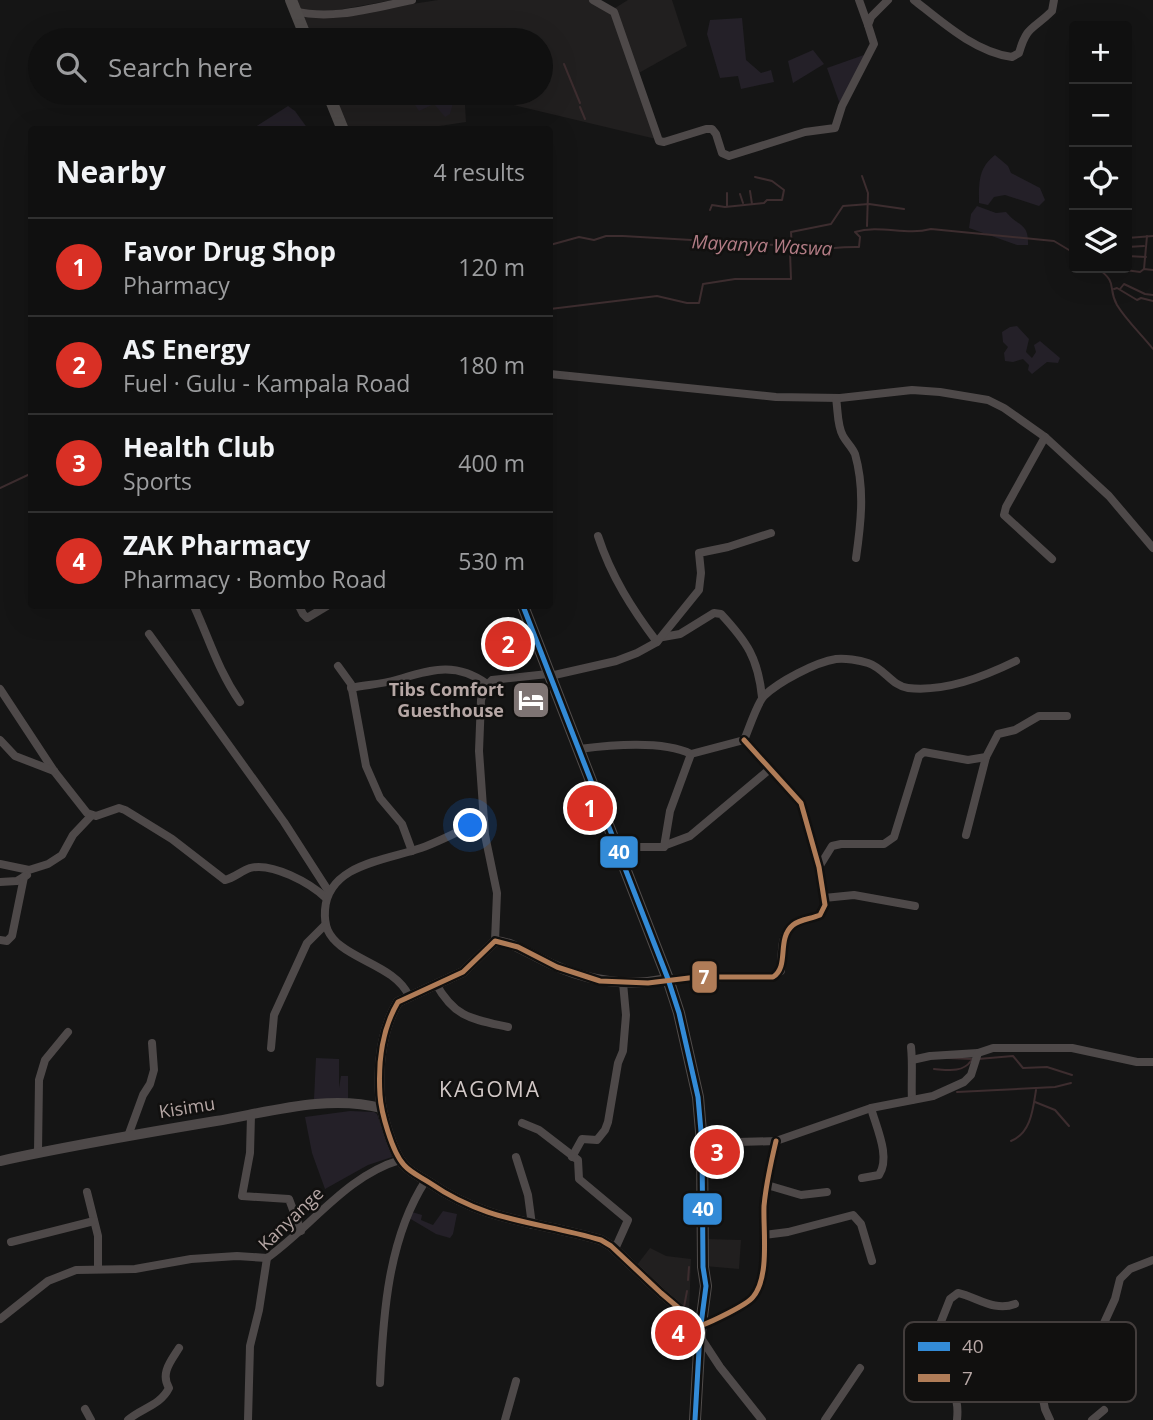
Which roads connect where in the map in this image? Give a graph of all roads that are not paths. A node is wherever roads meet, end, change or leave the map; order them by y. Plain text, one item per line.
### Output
1 (412, 0) edge
2 (593, 0) edge
3 (888, 0) edge
4 (914, 0) edge
5 (1054, 0) edge
6 (860, 3) edge
7 (293, 6) edge
8 (876, 10) junction
9 (868, 25) junction
10 (302, 28) edge
11 (333, 105) edge
12 (341, 126) edge
13 (553, 374) edge
14 (836, 398) junction
15 (1045, 436) junction
16 (771, 533) dead end
17 (598, 536) dead end
18 (1153, 548) edge
19 (856, 558) dead end
20 (1052, 559) dead end
21 (195, 609) edge
22 (300, 609) edge
23 (323, 609) edge
24 (524, 609) edge
25 (149, 634) dead end
26 (660, 640) junction
27 (1016, 661) dead end
28 (338, 666) dead end
29 (549, 675) junction
30 (487, 684) junction
31 (351, 688) junction
32 (0, 689) edge
33 (762, 697) junction
34 (240, 702) dead end
35 (1068, 716) dead end
36 (0, 740) edge
37 (744, 740) junction
38 (579, 749) junction
39 (691, 754) junction
40 (986, 757) junction
41 (770, 769) junction
42 (54, 771) junction
43 (91, 816) junction
44 (484, 819) junction
45 (966, 835) dead end
46 (666, 845) junction
47 (616, 847) junction
48 (412, 851) junction
49 (0, 864) edge
50 (819, 867) junction
51 (35, 869) junction
52 (24, 877) junction
53 (0, 882) edge
54 (328, 895) junction
55 (824, 898) junction
56 (915, 906) dead end
57 (325, 925) junction
58 (0, 940) edge
59 (495, 941) junction
60 (668, 979) junction
61 (623, 983) junction
62 (436, 984) junction
63 (409, 996) junction
64 (508, 1027) dead end
65 (68, 1032) dead end
66 (152, 1043) dead end
67 (911, 1047) dead end
68 (271, 1048) dead end
69 (978, 1053) junction
70 (912, 1060) junction
71 (1153, 1062) edge
72 (912, 1100) junction
73 (381, 1108) junction
74 (871, 1108) junction
75 (251, 1115) junction
76 (522, 1123) dead end
77 (128, 1136) junction
78 (776, 1141) junction
79 (702, 1143) junction
80 (38, 1153) junction
81 (516, 1157) dead end
82 (572, 1157) junction
83 (0, 1159) edge
84 (400, 1160) junction
85 (862, 1178) dead end
86 (426, 1180) junction
87 (767, 1185) junction
88 (87, 1192) dead end
89 (827, 1192) dead end
90 (94, 1221) junction
91 (533, 1225) junction
92 (301, 1231) junction
93 (764, 1235) junction
94 (11, 1242) dead end
95 (615, 1250) junction
96 (267, 1258) junction
97 (1153, 1260) edge
98 (872, 1261) dead end
99 (98, 1269) junction
100 (1015, 1304) dead end
101 (0, 1319) edge
102 (941, 1322) edge
103 (1106, 1322) edge
104 (700, 1329) junction
105 (179, 1348) dead end
106 (860, 1368) dead end
107 (516, 1381) dead end
108 (380, 1383) dead end
109 (957, 1402) edge
110 (1044, 1402) edge
111 (85, 1409) dead end
112 (1104, 1410) dead end
113 (91, 1420) edge
114 (128, 1420) edge
115 (248, 1420) edge
116 (505, 1420) edge
117 (695, 1420) edge
118 (762, 1420) edge
119 (825, 1420) edge
120 (957, 1420) edge
121 (1050, 1420) edge
122 (1092, 1420) edge

1 - 7 street
2 - 9 street
3 - 8 street
4 - 5 street
6 - 8 street
6 - 9 street
7 - 10 main road
8 - 9 street
11 - 12 main road
13 - 14 street
14 - 15 street
14 - 19 street
15 - 18 street
15 - 20 street
16 - 26 street
17 - 26 street
21 - 34 street
22 - 23 street
24 - 29 main road
25 - 54 street
26 - 29 street
26 - 33 street
27 - 33 street
28 - 31 street
29 - 30 street
29 - 38 main road
30 - 31 street
30 - 44 street
31 - 48 street
32 - 42 street
33 - 37 street
35 - 40 street
36 - 42 street
37 - 39 street
37 - 41 street
38 - 39 street
38 - 47 main road
39 - 46 street
40 - 45 street
40 - 50 street
41 - 46 street
41 - 50 street
42 - 43 street
43 - 51 street
43 - 54 street
44 - 48 street
44 - 59 street
46 - 47 street
47 - 60 main road
48 - 54 street
49 - 51 street
50 - 55 street
51 - 52 street
52 - 53 street
52 - 58 street
54 - 57 street
55 - 56 street
55 - 60 street
57 - 63 street
57 - 68 street
59 - 61 street
59 - 62 street
60 - 61 street
60 - 79 main road
61 - 82 street
62 - 63 street
62 - 64 street
63 - 73 street
65 - 80 street
66 - 77 street
67 - 70 street
69 - 70 street
69 - 71 street
69 - 72 street
70 - 72 street
72 - 74 street
73 - 75 street, Kisimu
73 - 84 street
74 - 78 street
74 - 85 street
75 - 77 street, Kisimu
75 - 92 street
76 - 82 street
77 - 80 street, Kisimu
78 - 79 street
78 - 87 street
79 - 104 main road
80 - 83 street, Kisimu
81 - 91 street
82 - 95 street
84 - 86 street
84 - 92 street, Kanyange
86 - 91 street
86 - 108 street
87 - 89 street
87 - 93 street
88 - 90 street
90 - 94 street
90 - 99 street
91 - 95 street
92 - 96 street, Kanyange
93 - 98 street
93 - 104 street
95 - 104 street
96 - 99 street
96 - 115 street, Kanyange
97 - 103 street
99 - 101 street
100 - 102 street
104 - 117 main road
104 - 118 street
105 - 114 street
106 - 119 street
107 - 116 street
109 - 120 street
110 - 121 street
111 - 113 street
112 - 122 street

